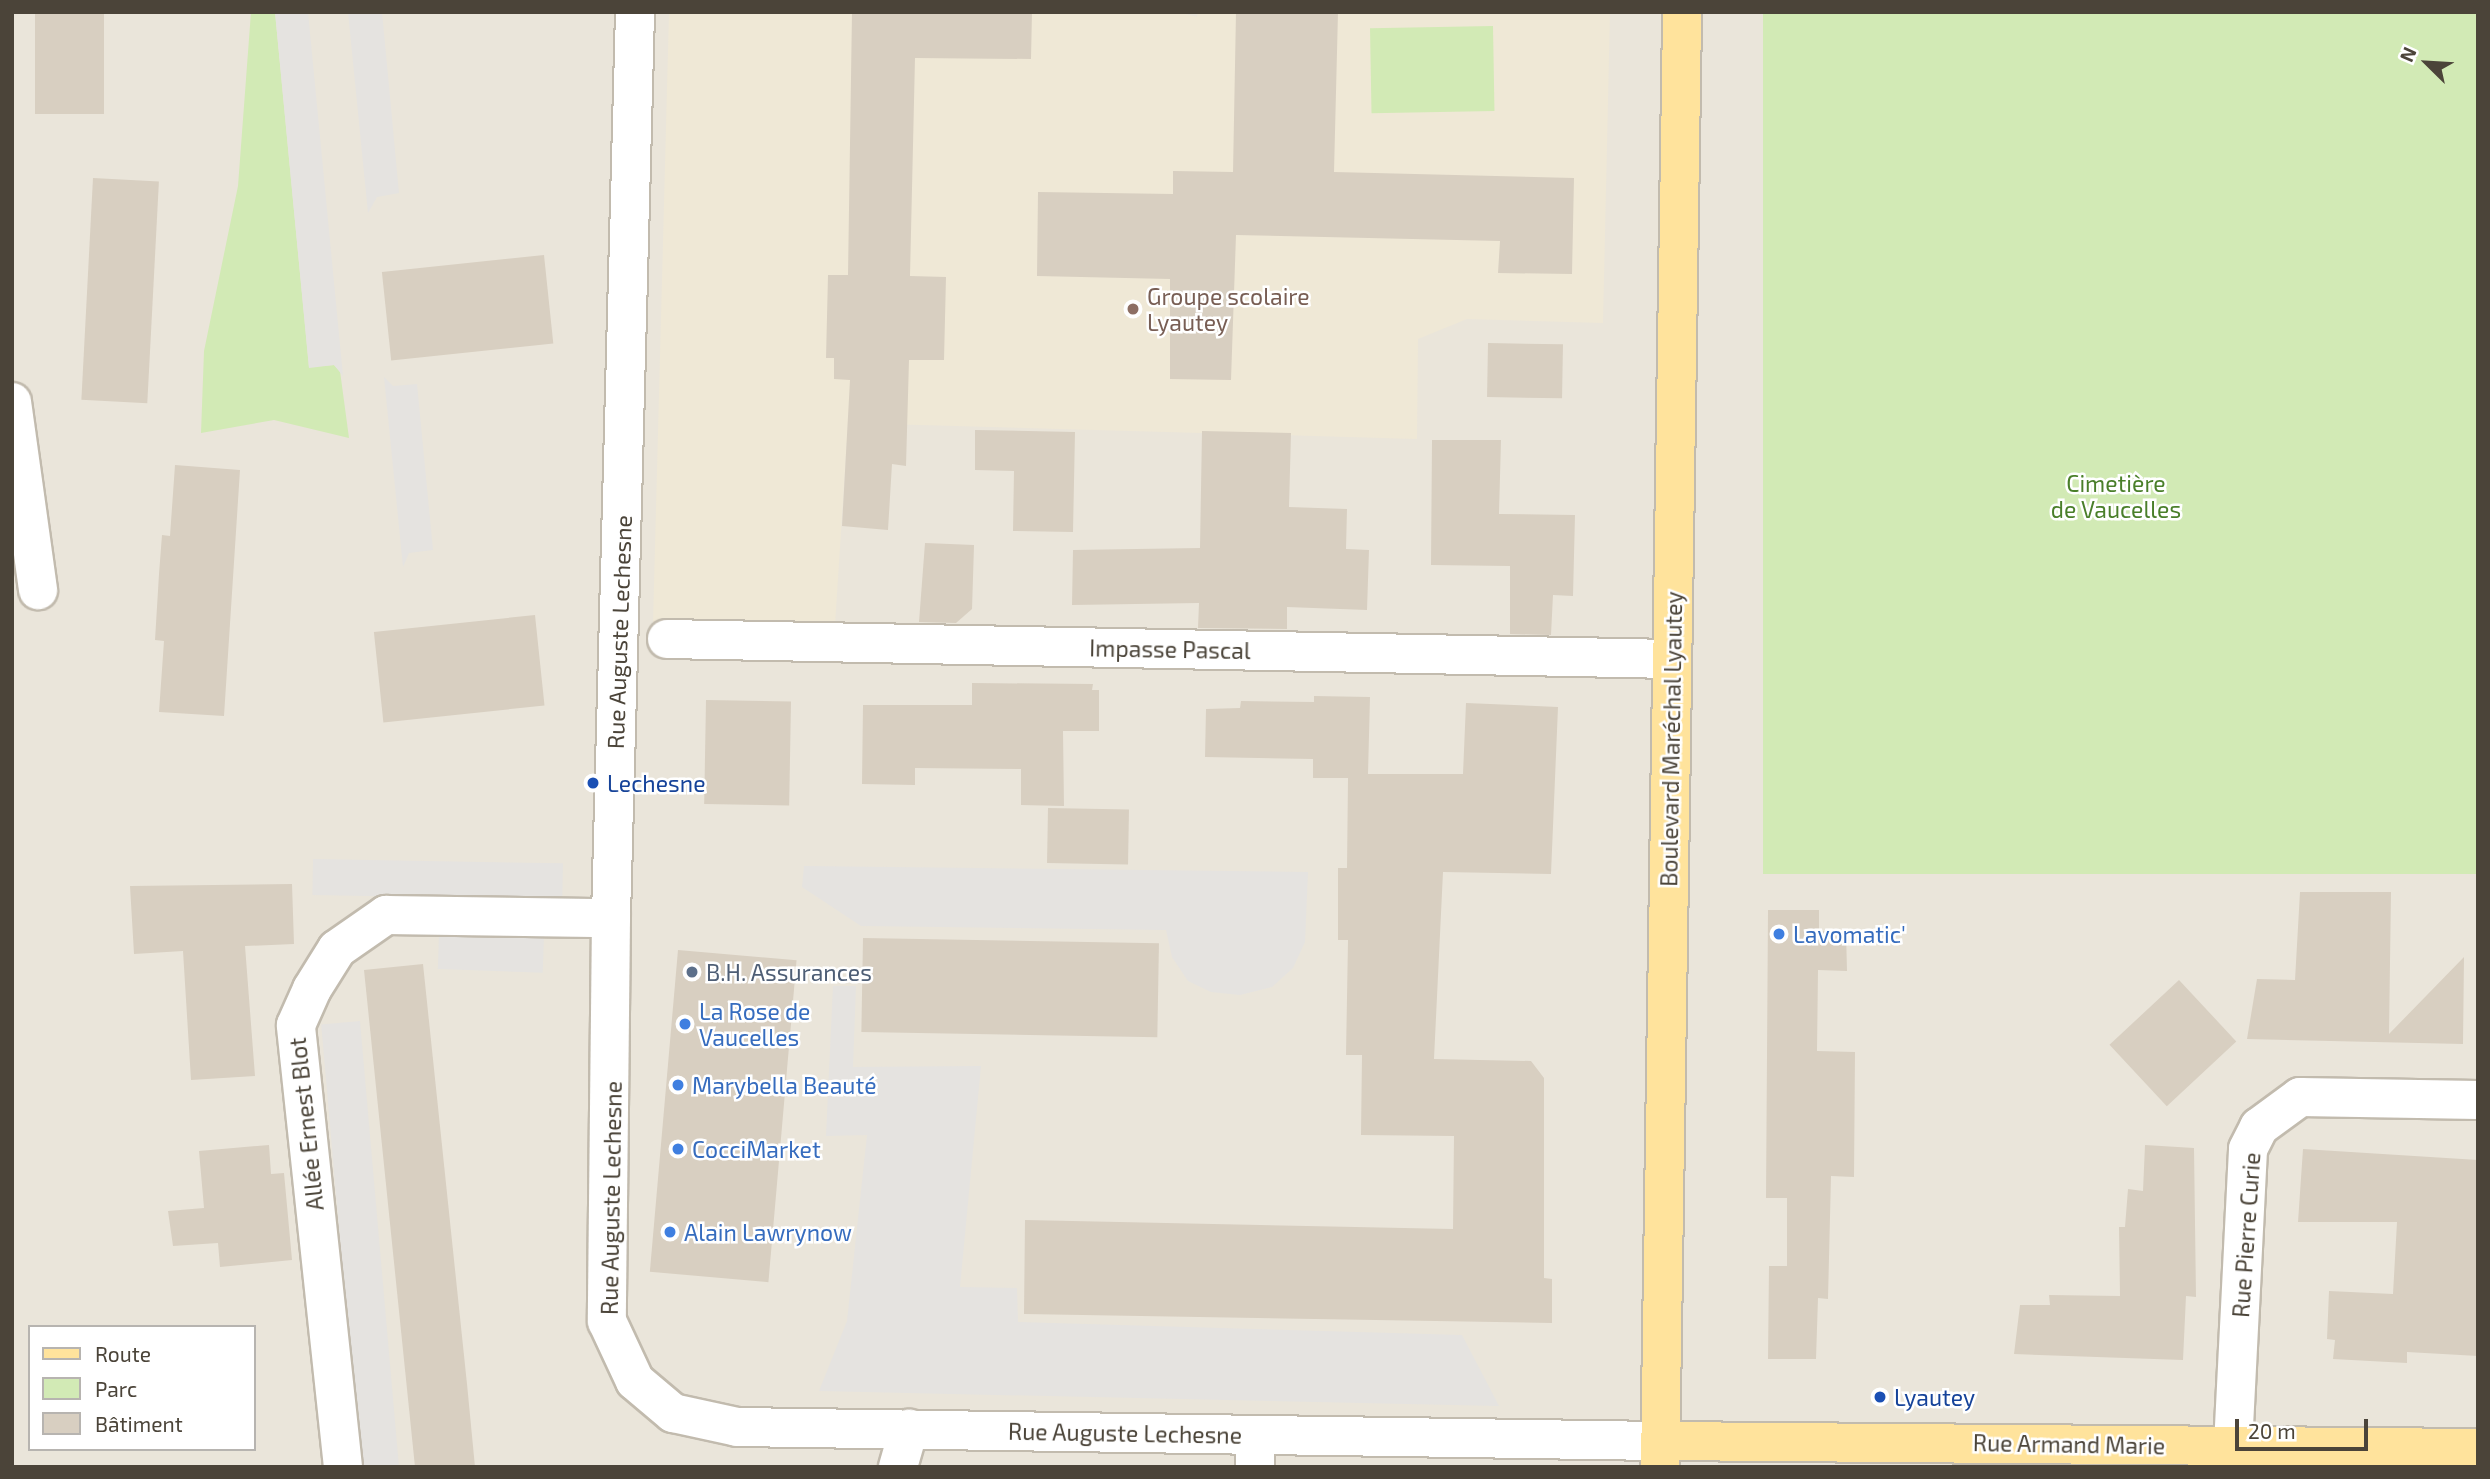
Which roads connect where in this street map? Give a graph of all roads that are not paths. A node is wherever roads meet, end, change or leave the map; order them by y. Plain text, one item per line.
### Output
1 (635, 12) edge
2 (1682, 12) edge
3 (12, 402) edge
4 (38, 590) dead end
5 (667, 639) dead end
6 (1672, 659) junction
7 (611, 918) junction
8 (2478, 1100) edge
9 (909, 1429) junction
10 (2233, 1446) junction
11 (2478, 1448) edge
12 (1255, 1451) edge
13 (1661, 1454) edge
14 (343, 1467) edge
15 (898, 1467) edge

1 - 7 street, Rue Auguste Lechesne
2 - 6 main road, Boulevard Maréchal Lyautey
3 - 4 street
5 - 6 street, Impasse Pascal
6 - 13 main road, Boulevard Maréchal Lyautey
7 - 9 street, Rue Auguste Lechesne
7 - 14 street, Allée Ernest Blot
8 - 10 street, Rue Pierre Curie
9 - 12 street, Rue Auguste Lechesne
9 - 15 street
10 - 11 main road, Rue Armand Marie
10 - 13 main road, Rue Armand Marie
12 - 13 street, Rue Auguste Lechesne

